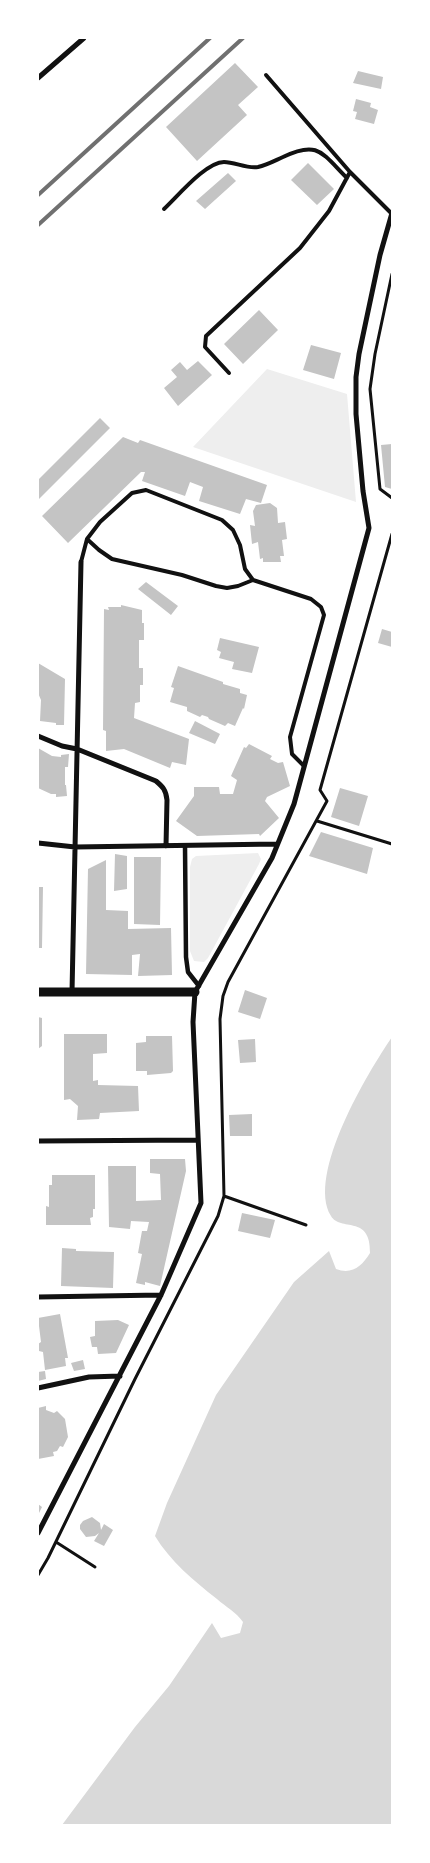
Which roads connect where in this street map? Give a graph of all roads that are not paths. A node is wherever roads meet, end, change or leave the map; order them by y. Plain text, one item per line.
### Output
1 (84, 38) edge
2 (266, 75) dead end
3 (38, 78) edge
4 (350, 172) junction
5 (347, 178) junction
6 (164, 209) dead end
7 (392, 213) edge
8 (229, 373) dead end
9 (87, 539) junction
10 (81, 562) joint
11 (252, 580) junction
12 (38, 736) edge
13 (77, 748) junction
14 (304, 766) junction
15 (38, 843) edge
16 (277, 844) junction
17 (166, 846) junction
18 (185, 846) junction
19 (75, 847) junction
20 (197, 989) junction
21 (38, 992) edge
22 (72, 992) junction
23 (197, 1140) junction
24 (38, 1141) edge
25 (161, 1295) junction
26 (38, 1297) edge
27 (120, 1376) junction
28 (38, 1388) edge
29 (38, 1533) edge

1 - 3 street
2 - 4 lane
4 - 5 lane
4 - 7 lane
5 - 6 lane
5 - 8 lane
7 - 14 street
9 - 10 lane
9 - 11 lane
9 - 11 lane
10 - 13 street
11 - 14 lane
12 - 13 street
13 - 17 street
13 - 19 street
14 - 16 street
15 - 19 street
16 - 18 street
16 - 20 street
17 - 18 street
17 - 19 street
18 - 20 street
19 - 22 street
20 - 22 street
20 - 23 street
21 - 22 street
23 - 24 street
23 - 25 street
25 - 26 street
25 - 27 street
27 - 28 street
27 - 29 street

